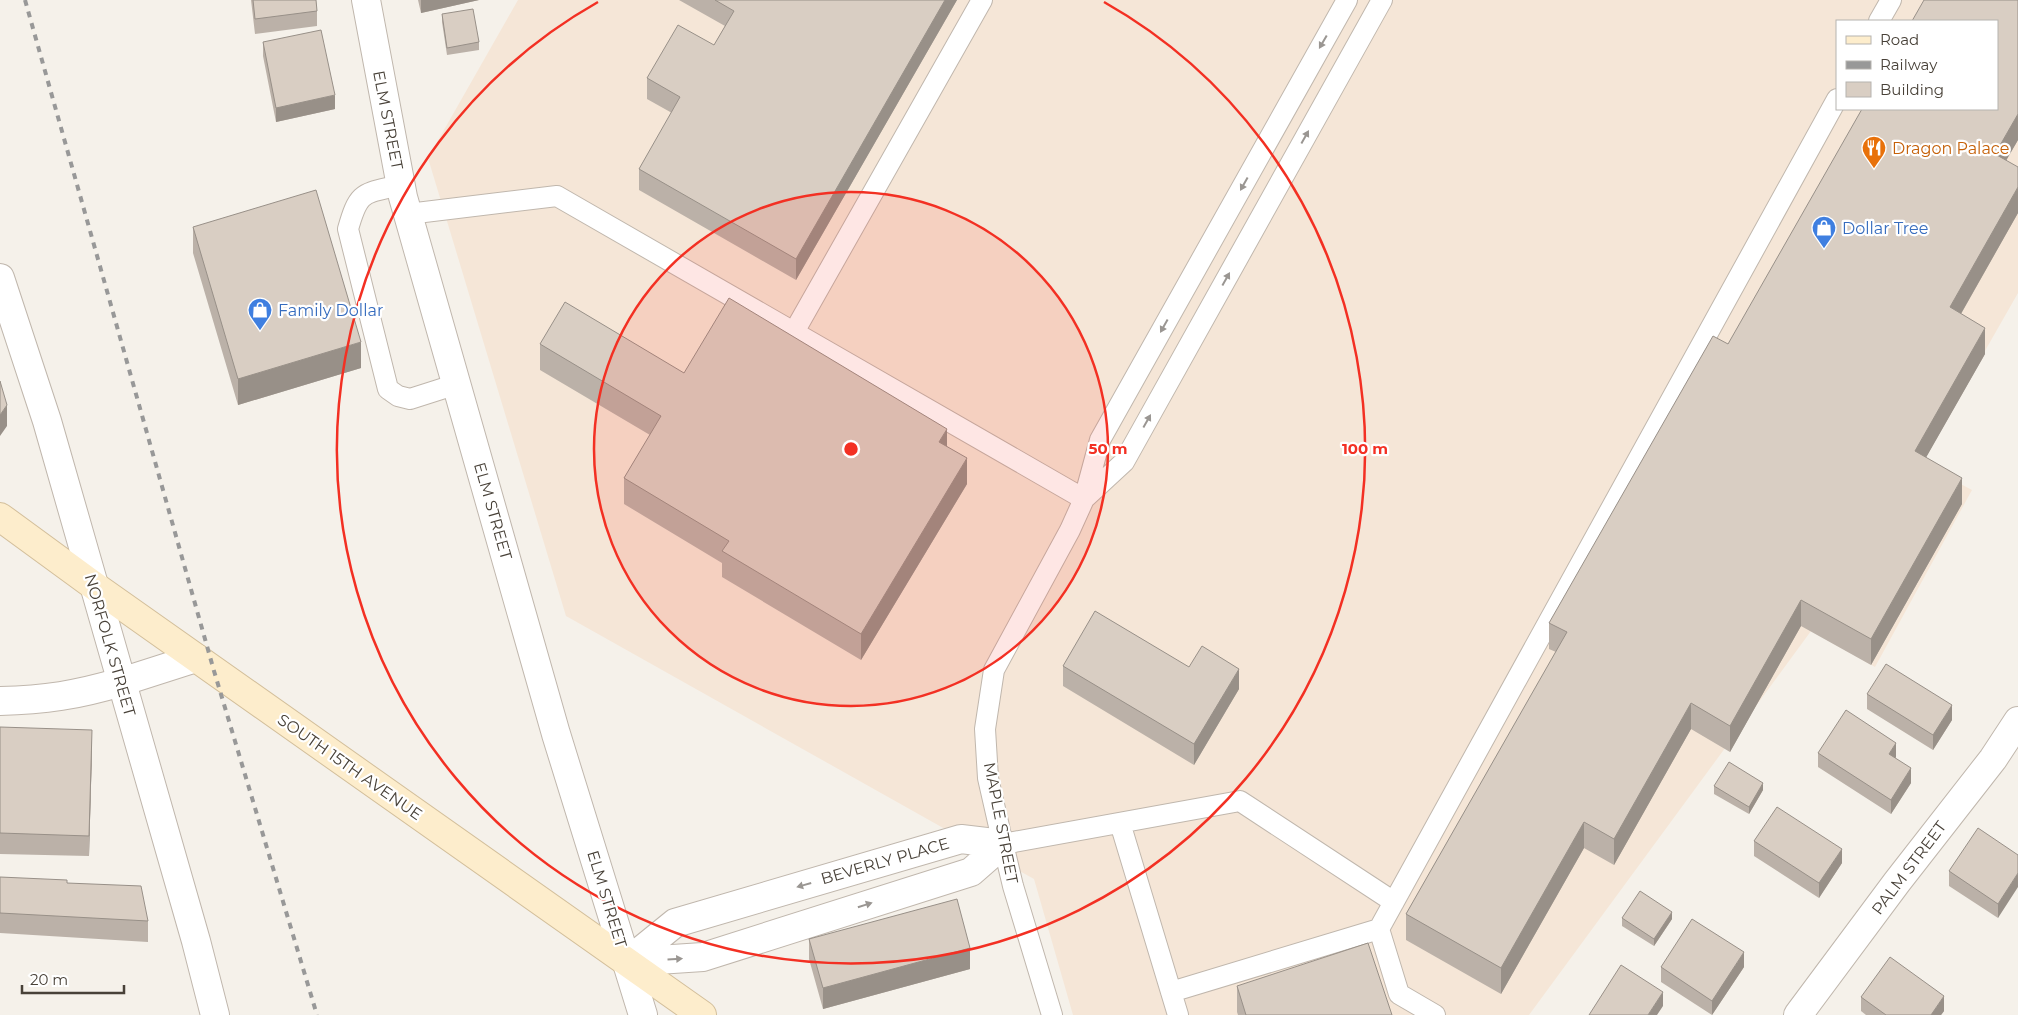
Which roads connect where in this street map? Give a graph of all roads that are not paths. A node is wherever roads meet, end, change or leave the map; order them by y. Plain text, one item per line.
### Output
1 (366, 0) edge
2 (982, 0) edge
3 (1347, 0) edge
4 (1382, 0) edge
5 (1891, 0) edge
6 (1881, 20) edge
7 (1836, 100) edge
8 (400, 185) junction
9 (408, 214) junction
10 (0, 278) edge
11 (794, 332) junction
12 (457, 384) junction
13 (1084, 499) junction
14 (0, 517) edge
15 (93, 585) junction
16 (196, 658) junction
17 (121, 682) junction
18 (0, 701) edge
19 (2018, 721) edge
20 (1120, 822) junction
21 (1003, 844) junction
22 (1394, 902) junction
23 (1379, 930) junction
24 (627, 962) junction
25 (1171, 992) junction
26 (215, 1015) edge
27 (643, 1015) edge
28 (702, 1015) edge
29 (1052, 1015) edge
30 (1178, 1015) edge
31 (1435, 1015) edge
32 (1798, 1015) edge

1 - 8 street, ELM STREET
2 - 11 lane
3 -> 13 lane
13 -> 4 lane
5 - 6 lane
7 - 22 lane
8 - 9 street, ELM STREET
8 - 12 lane
9 - 11 lane
9 - 12 street, ELM STREET
10 - 15 street, NORFOLK STREET
11 - 13 lane
12 - 24 street, ELM STREET
13 - 21 lane, MAPLE STREET
14 - 15 main road, SOUTH 15TH AVENUE
15 - 16 main road, SOUTH 15TH AVENUE
15 - 17 street, NORFOLK STREET
16 - 17 street
16 - 24 main road, SOUTH 15TH AVENUE
17 - 18 street
17 - 26 street, NORFOLK STREET
19 - 32 street, PALM STREET
20 - 21 lane
20 - 22 lane
20 - 25 lane
24 -> 21 street
21 -> 24 street, BEVERLY PLACE
21 - 29 lane, MAPLE STREET
22 - 23 lane
23 - 25 lane
23 - 31 lane
24 - 27 street, ELM STREET
24 - 28 main road, SOUTH 15TH AVENUE
25 - 30 lane

